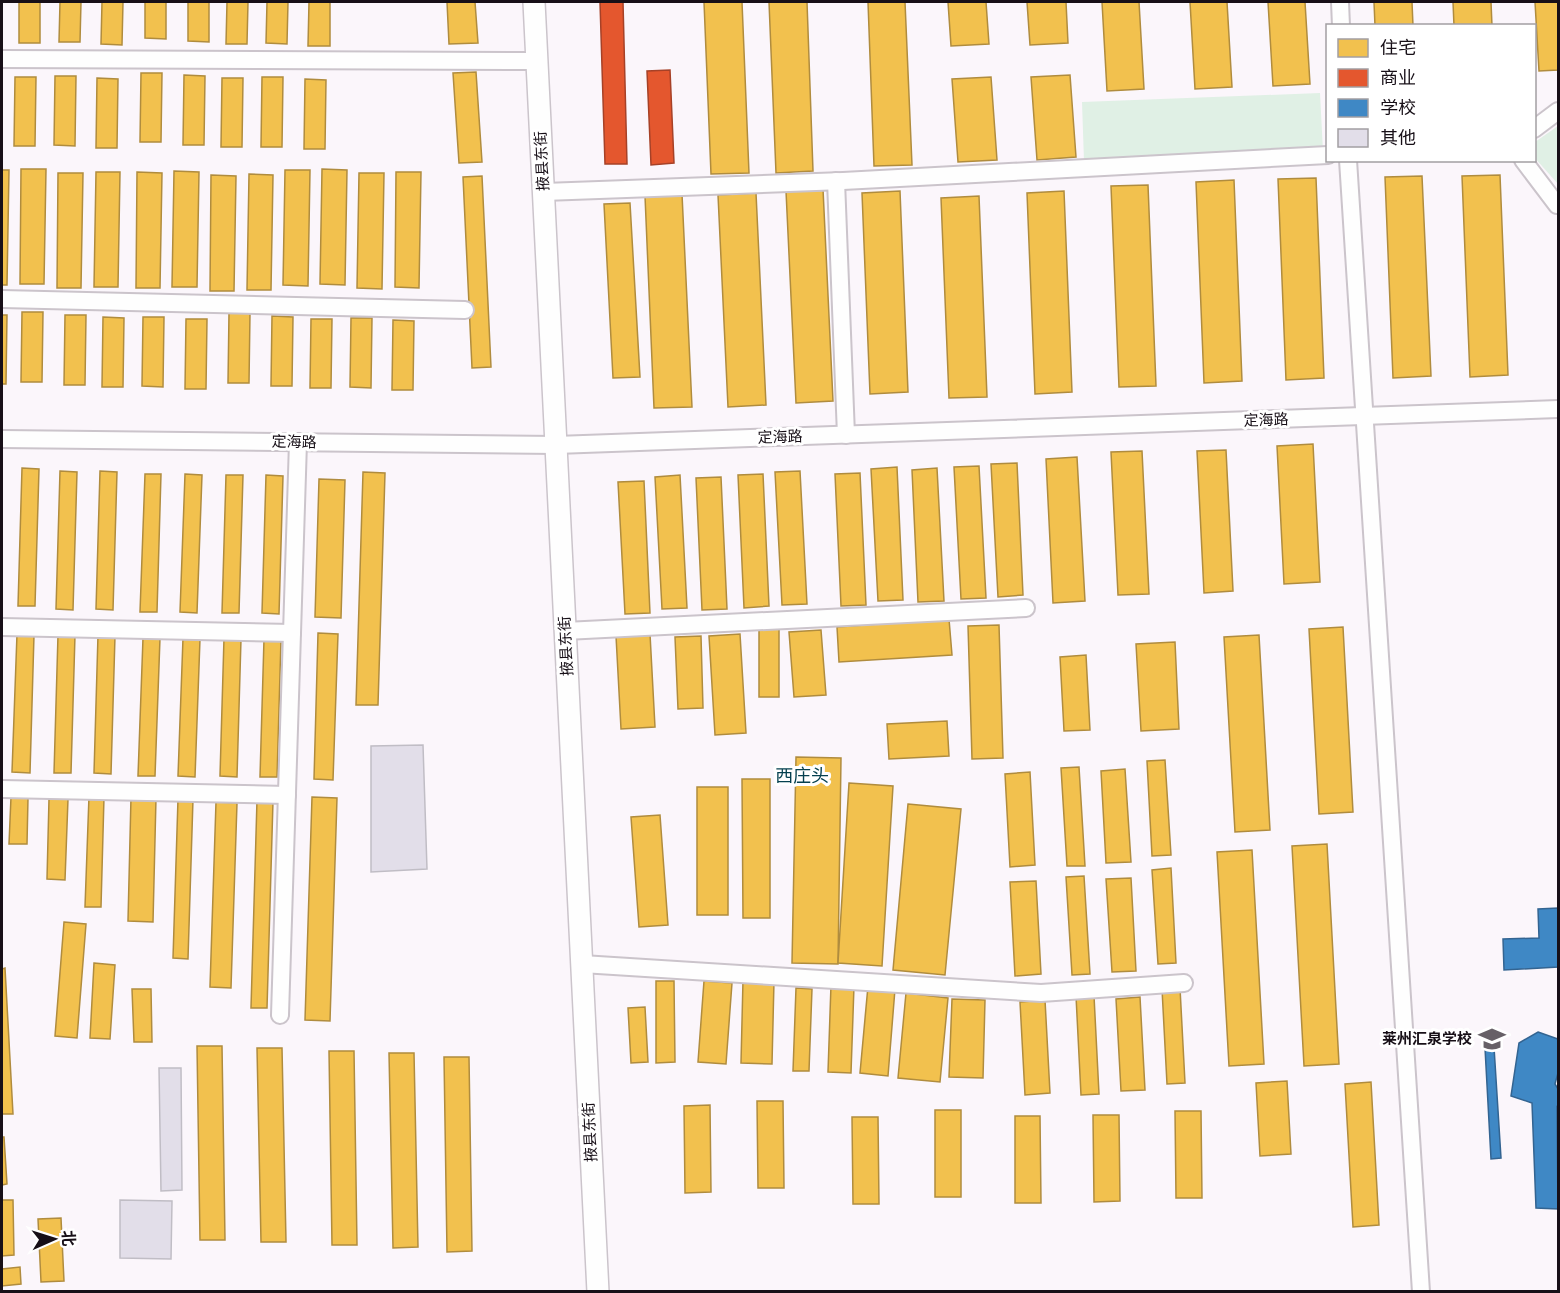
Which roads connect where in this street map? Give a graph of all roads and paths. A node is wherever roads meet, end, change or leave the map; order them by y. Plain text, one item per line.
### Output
1 (534, 2) edge
2 (1340, 2) edge
3 (1341, 24) edge
4 (2, 59) edge
5 (537, 61) junction
6 (1558, 111) edge
7 (1536, 128) edge
8 (1326, 155) edge
9 (1348, 162) edge
10 (1525, 162) edge
11 (836, 181) junction
12 (544, 192) junction
13 (1558, 205) edge
14 (2, 299) edge
15 (465, 310) dead end
16 (1558, 409) edge
17 (1364, 416) junction
18 (846, 435) junction
19 (2, 439) edge
20 (298, 442) junction
21 (556, 445) junction
22 (1026, 608) dead end
23 (2, 627) edge
24 (565, 631) junction
25 (292, 633) junction
26 (2, 789) edge
27 (287, 795) junction
28 (582, 964) junction
29 (1184, 983) dead end
30 (280, 1015) dead end
31 (598, 1292) edge
32 (1421, 1292) edge

1 - 5 main road, 掖县东街
2 - 3 street
4 - 5 street
5 - 12 main road, 掖县东街
6 - 7 street
8 - 11 street
9 - 17 street
10 - 13 street
11 - 12 street
11 - 18 street
12 - 21 main road, 掖县东街
14 - 15 street
16 - 17 street, 定海路
17 - 18 street, 定海路
17 - 32 street
18 - 21 street, 定海路
19 - 20 street, 定海路
20 - 21 street, 定海路
20 - 25 street
21 - 24 main road, 掖县东街
22 - 24 street
23 - 25 street
24 - 28 main road, 掖县东街
25 - 27 street
26 - 27 street
27 - 30 street
28 - 29 street
28 - 31 main road, 掖县东街

